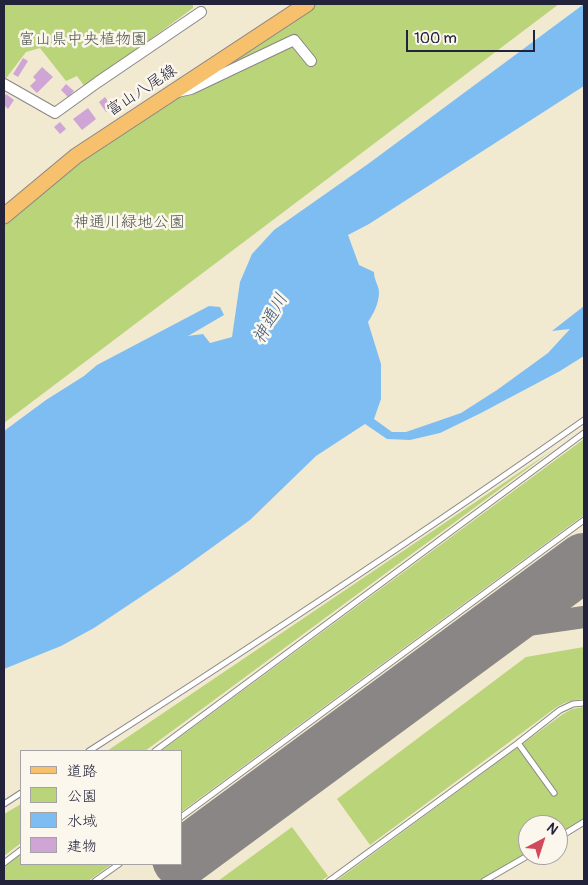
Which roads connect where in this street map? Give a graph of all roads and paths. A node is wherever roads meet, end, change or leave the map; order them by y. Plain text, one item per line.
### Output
1 (306, 4) edge
2 (201, 12) dead end
3 (311, 61) dead end
4 (4, 84) edge
5 (170, 94) junction
6 (4, 216) edge
7 (584, 420) edge
8 (584, 433) edge
9 (584, 520) edge
10 (584, 703) edge
11 (518, 743) junction
12 (91, 750) edge
13 (156, 750) edge
14 (554, 793) dead end
15 (20, 794) edge
16 (4, 804) edge
17 (182, 816) edge
18 (584, 822) edge
19 (568, 832) edge
20 (20, 851) edge
21 (518, 861) edge
22 (4, 863) edge
23 (118, 865) edge
24 (95, 881) edge
25 (329, 881) edge
26 (484, 881) edge

1 - 5 main road, 富山八尾線
2 - 4 street
3 - 5 street
5 - 6 main road, 富山八尾線
7 - 12 lane
8 - 13 lane
9 - 17 lane
10 - 11 lane
11 - 14 lane
11 - 25 lane
15 - 16 lane
18 - 19 lane
20 - 22 lane
21 - 26 lane
23 - 24 lane

